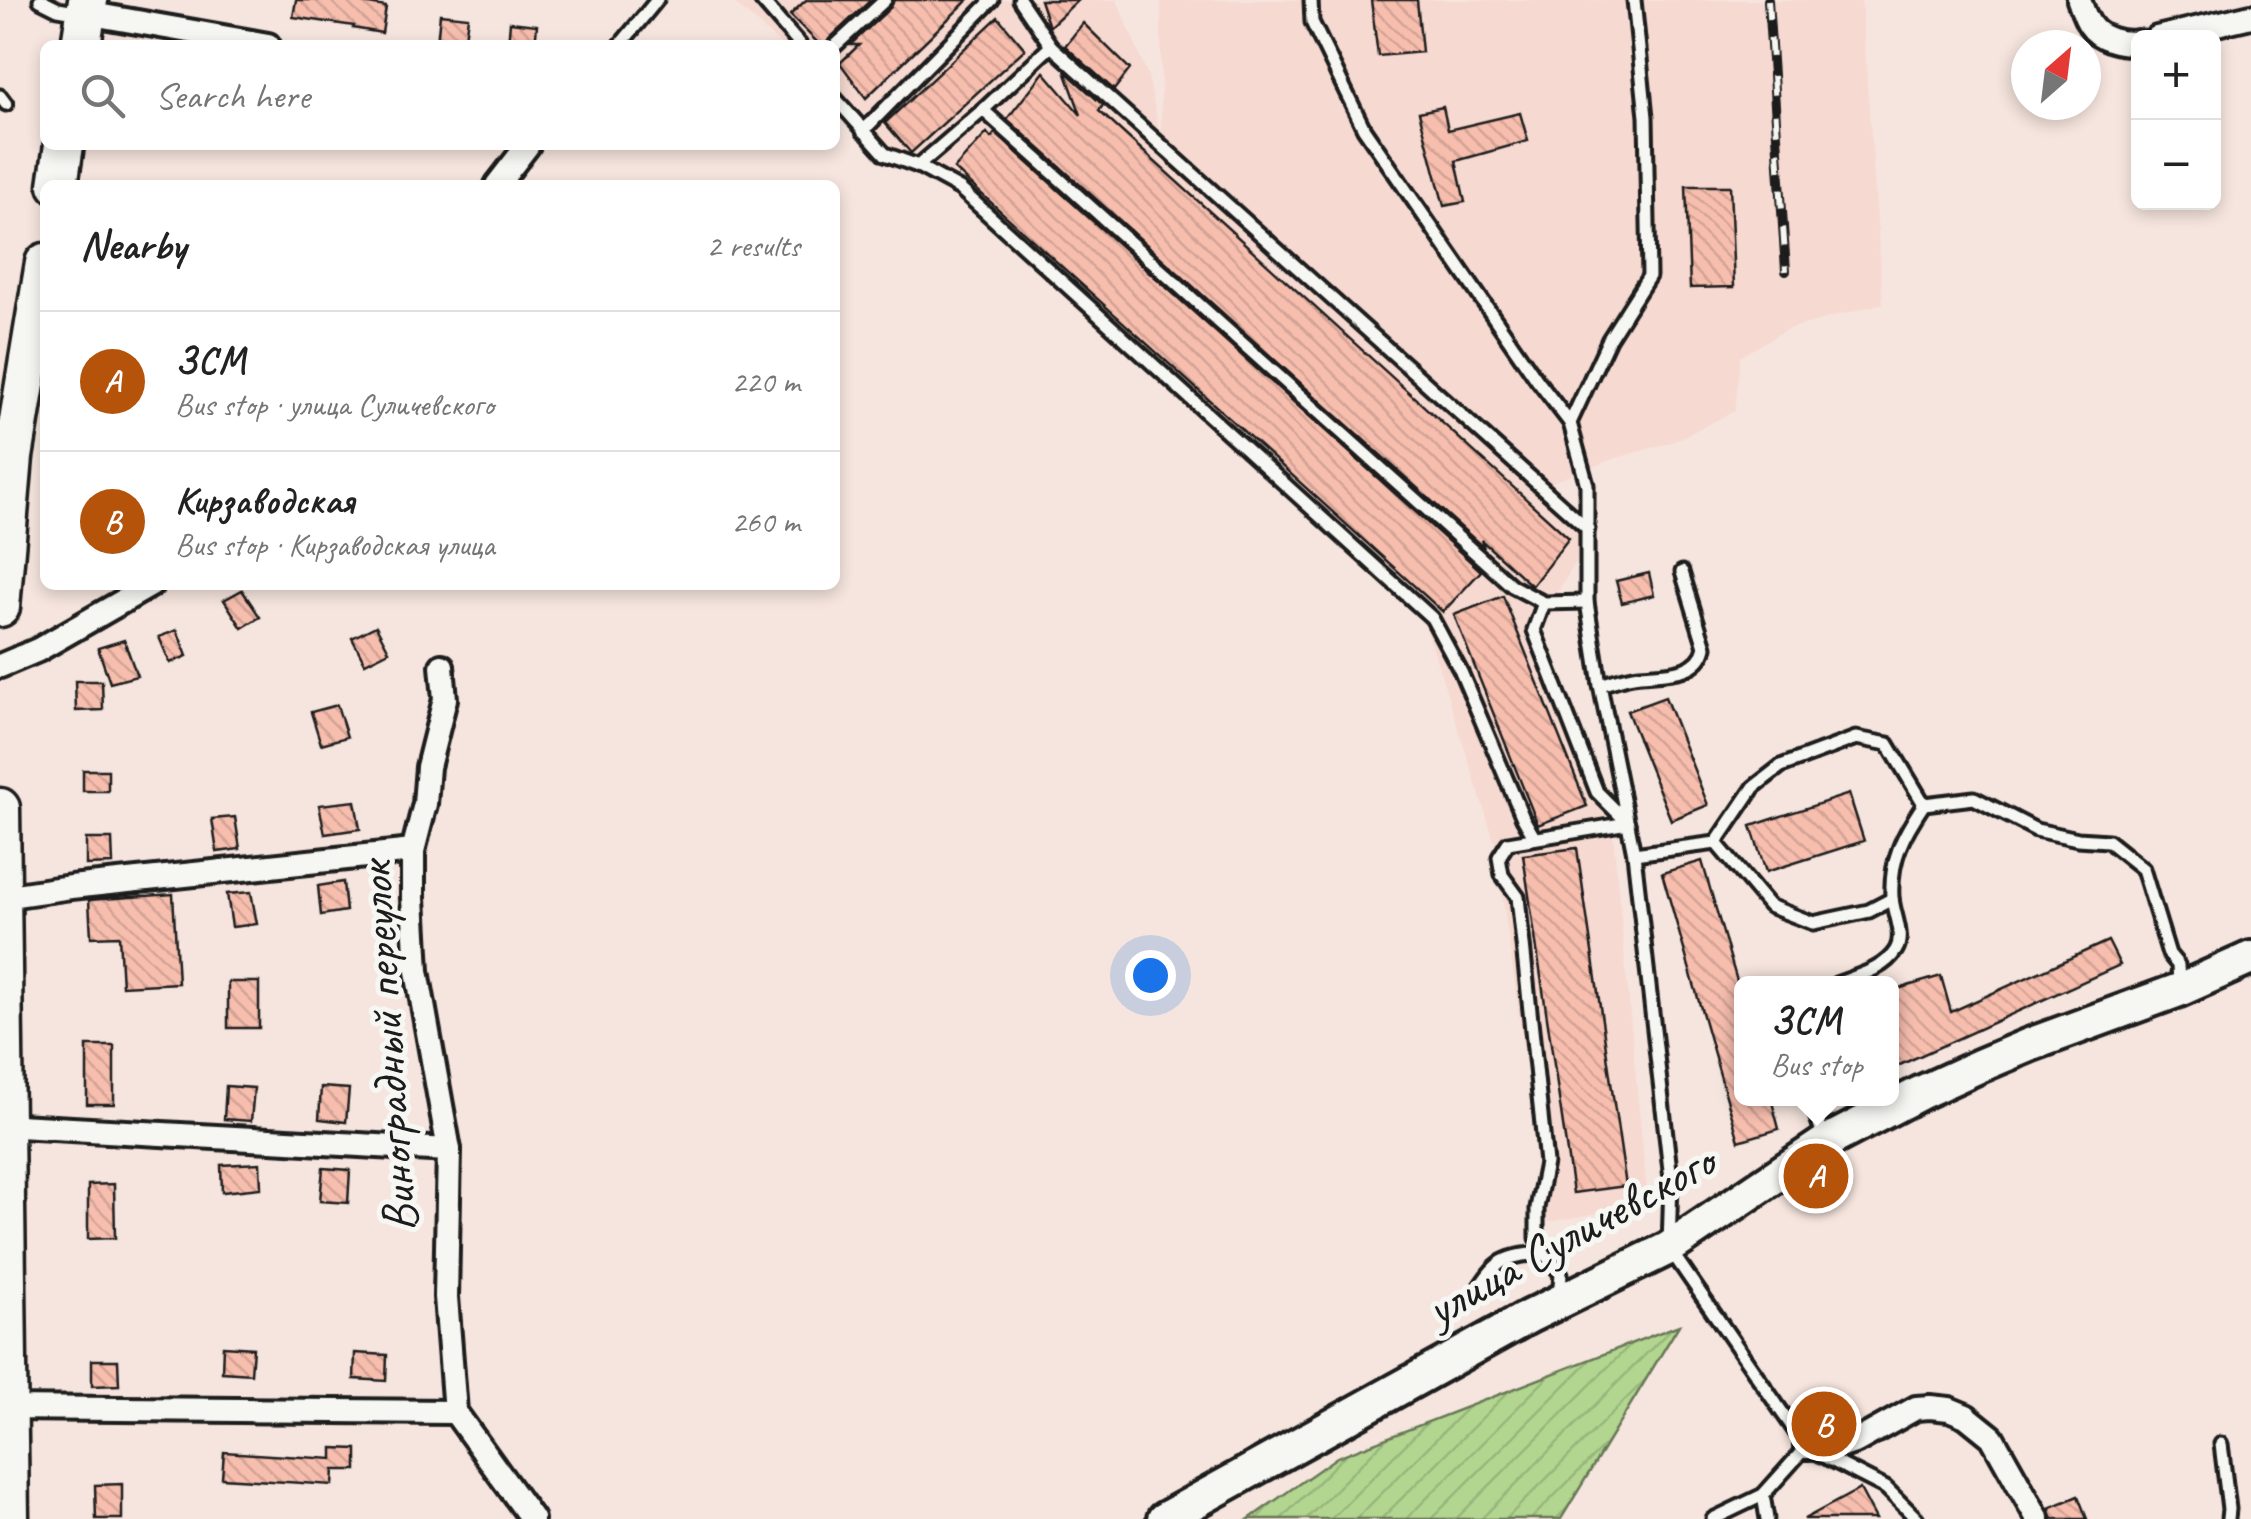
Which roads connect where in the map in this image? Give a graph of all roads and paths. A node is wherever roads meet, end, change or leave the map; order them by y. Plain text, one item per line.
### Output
1 (40, 0) edge
2 (656, 0) edge
3 (885, 0) edge
4 (992, 0) edge
5 (1020, 0) edge
6 (1311, 0) edge
7 (1634, 0) edge
8 (2080, 0) edge
9 (766, 1) edge
10 (2222, 10) edge
11 (2251, 16) edge
12 (85, 19) edge
13 (2176, 30) edge
14 (233, 40) edge
15 (624, 40) edge
16 (796, 40) edge
17 (840, 41) edge
18 (2131, 44) edge
19 (1051, 46) junction
20 (840, 104) edge
21 (983, 110) junction
22 (863, 131) junction
23 (63, 150) edge
24 (524, 150) edge
25 (918, 166) junction
26 (59, 180) edge
27 (500, 180) edge
28 (40, 287) edge
29 (1570, 423) junction
30 (6, 455) edge
31 (1588, 529) junction
32 (1682, 572) dead end
33 (142, 590) edge
34 (1587, 602) junction
35 (1544, 603) junction
36 (0, 607) edge
37 (0, 666) edge
38 (442, 666) dead end
39 (1600, 684) junction
40 (1924, 804) junction
41 (0, 808) edge
42 (1628, 823) junction
43 (1534, 838) junction
44 (1, 842) edge
45 (1716, 843) junction
46 (413, 851) junction
47 (1634, 854) junction
48 (2, 897) edge
49 (1892, 899) junction
50 (2251, 958) edge
51 (1857, 976) edge
52 (2178, 990) junction
53 (1899, 1104) edge
54 (1813, 1106) edge
55 (1895, 1106) edge
56 (2, 1124) edge
57 (1826, 1142) junction
58 (450, 1150) junction
59 (1669, 1248) junction
60 (1544, 1253) junction
61 (1475, 1294) dead end
62 (1558, 1302) junction
63 (4, 1408) edge
64 (455, 1412) junction
65 (2221, 1444) dead end
66 (1806, 1447) junction
67 (1763, 1494) junction
68 (9, 1519) edge
69 (532, 1519) edge
70 (1164, 1519) edge
71 (1713, 1519) edge
72 (1767, 1519) edge
73 (1917, 1519) edge
74 (2038, 1519) edge
75 (2228, 1519) edge

1 - 12 lane
2 - 15 lane
3 - 17 lane
4 - 22 lane
5 - 19 lane
6 - 29 lane
7 - 29 lane
8 - 18 street
9 - 16 lane
10 - 11 street
10 - 13 street
12 - 14 street
19 - 21 lane
19 - 31 lane
20 - 22 lane
21 - 25 lane
21 - 35 lane
22 - 25 lane
23 - 26 main road
24 - 27 street
25 - 43 lane
28 - 30 main road
29 - 31 lane
30 - 36 main road
31 - 34 lane
32 - 39 lane
33 - 37 street
34 - 35 lane
34 - 39 lane
35 - 42 lane
38 - 46 street, Виноградный переулок
39 - 42 lane
40 - 45 lane
40 - 49 lane
40 - 52 lane
41 - 44 main road
42 - 43 lane
42 - 47 lane
43 - 60 lane
44 - 48 main road
45 - 47 lane
45 - 49 lane
46 - 48 street
46 - 58 street, Виноградный переулок
47 - 59 lane
48 - 56 main road
49 - 51 lane
50 - 52 street, улица Суличевского
52 - 53 street, улица Суличевского
54 - 57 lane
55 - 57 street, улица Суличевского
56 - 58 street
56 - 63 main road
57 - 59 street, улица Суличевского
58 - 64 street, Виноградный переулок
59 - 62 street, улица Суличевского
59 - 66 lane
60 - 61 lane
60 - 62 lane
62 - 70 street, улица Суличевского
63 - 64 street
63 - 68 main road
64 - 69 street
65 - 75 lane
66 - 67 lane
66 - 73 lane
66 - 74 street
67 - 71 lane
67 - 72 lane

